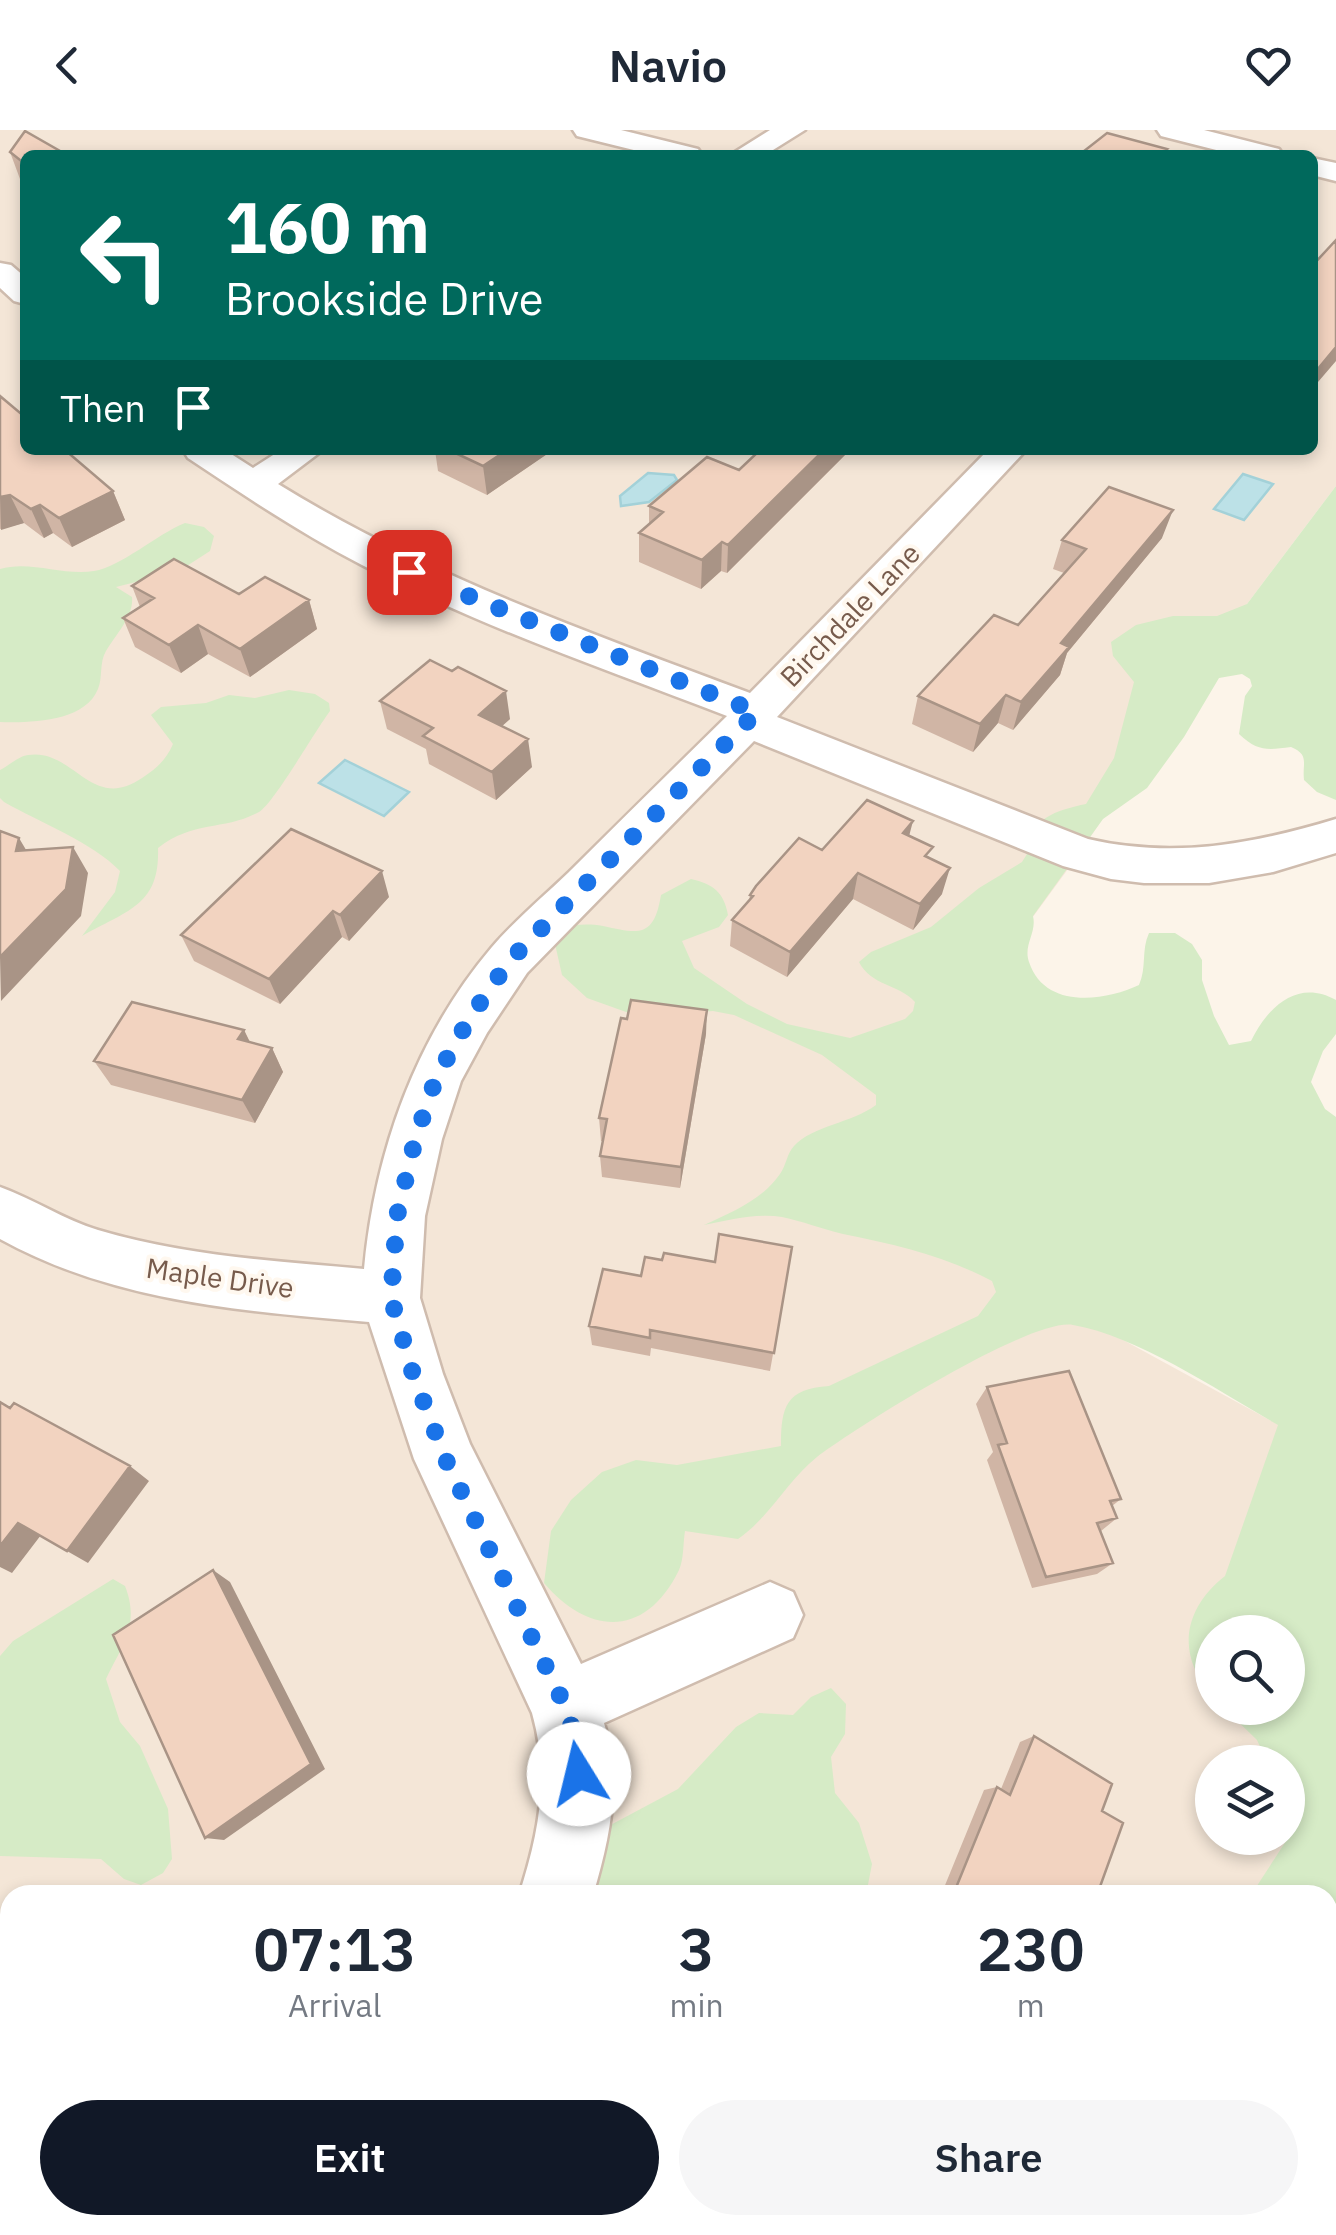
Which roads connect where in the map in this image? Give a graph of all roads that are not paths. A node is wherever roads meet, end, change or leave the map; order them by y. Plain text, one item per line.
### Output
1 (587, 130) edge
2 (791, 130) edge
3 (1171, 130) edge
4 (668, 150) edge
5 (753, 150) edge
6 (1249, 150) edge
7 (0, 272) edge
8 (20, 290) edge
9 (208, 455) edge
10 (298, 455) edge
11 (1003, 455) edge
12 (253, 485) junction
13 (752, 717) junction
14 (1328, 847) edge
15 (0, 1211) edge
16 (391, 1298) junction
17 (770, 1615) dead end
18 (565, 1706) junction
19 (559, 1885) edge

1 - 4 street
2 - 5 street
3 - 6 street
7 - 8 street
9 - 12 street
10 - 12 street
11 - 13 street, Birchdale Lane
12 - 13 street
13 - 14 street
13 - 16 street, Birchdale Lane
15 - 16 street, Maple Drive
16 - 18 street, Birchdale Lane
17 - 18 street
18 - 19 street, Birchdale Lane

